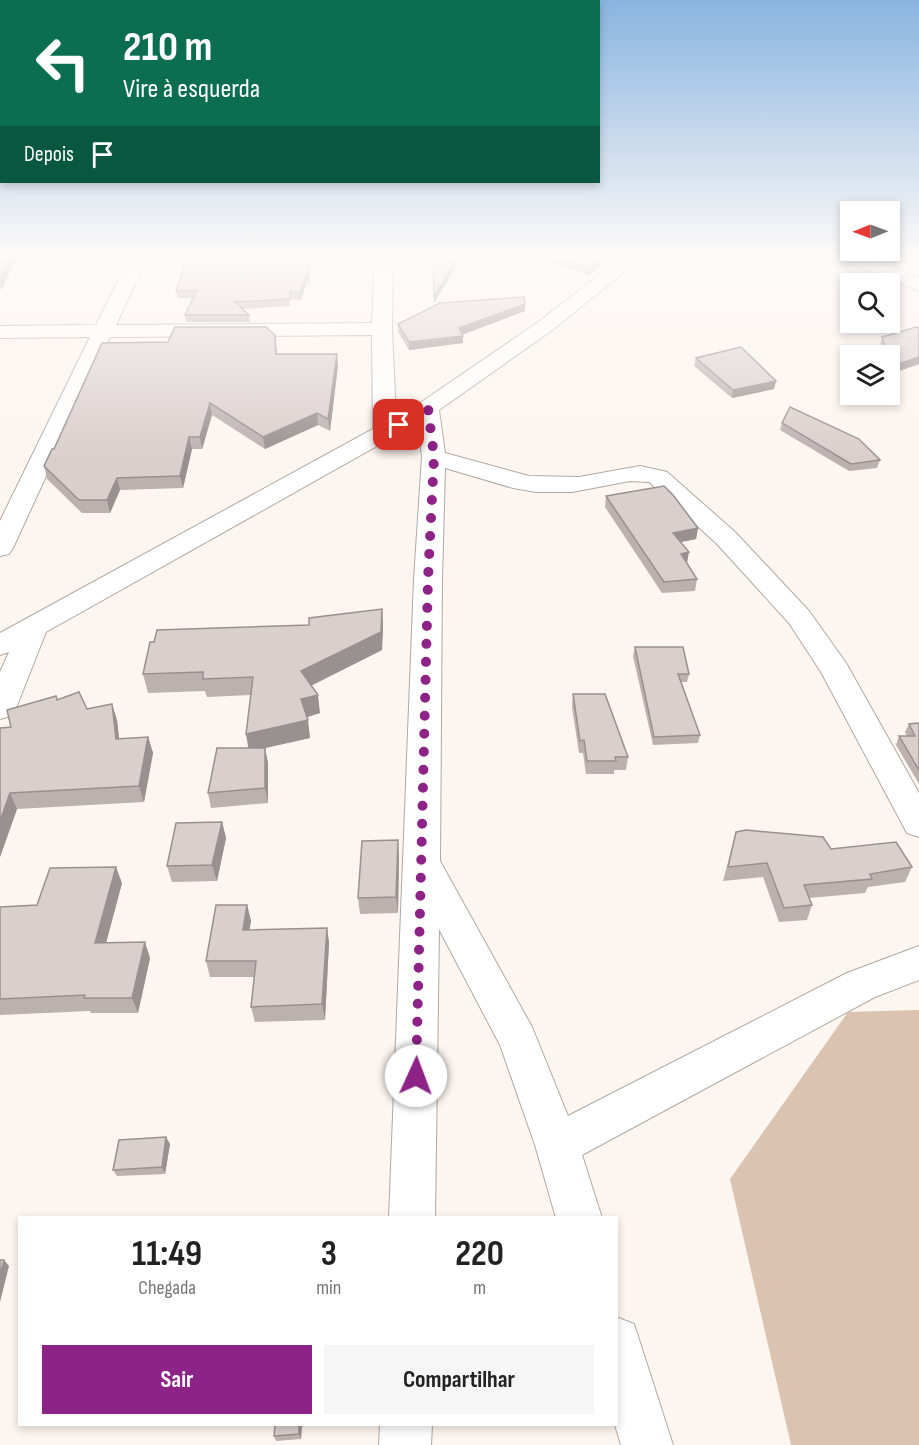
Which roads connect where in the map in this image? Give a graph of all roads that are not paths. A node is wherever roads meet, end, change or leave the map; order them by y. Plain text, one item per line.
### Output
1 (107, 323) edge
2 (382, 323) edge
3 (549, 323) edge
4 (382, 329) junction
5 (0, 332) edge
6 (103, 332) junction
7 (428, 408) junction
8 (385, 433) junction
9 (434, 457) junction
10 (0, 548) edge
11 (35, 624) junction
12 (0, 645) edge
13 (0, 708) edge
14 (919, 824) edge
15 (422, 862) junction
16 (919, 963) edge
17 (557, 1145) junction
18 (412, 1216) edge
19 (578, 1216) edge
20 (618, 1349) edge
21 (406, 1426) edge
22 (405, 1445) edge
23 (647, 1445) edge

1 - 6 street
2 - 4 street
3 - 7 street
4 - 6 street
4 - 8 street
5 - 6 street
6 - 10 street
7 - 8 street
7 - 9 street
8 - 11 street
9 - 14 street
9 - 15 street
11 - 12 street
11 - 13 street
15 - 17 street
15 - 18 street
16 - 17 street
17 - 19 street
20 - 23 street
21 - 22 street

